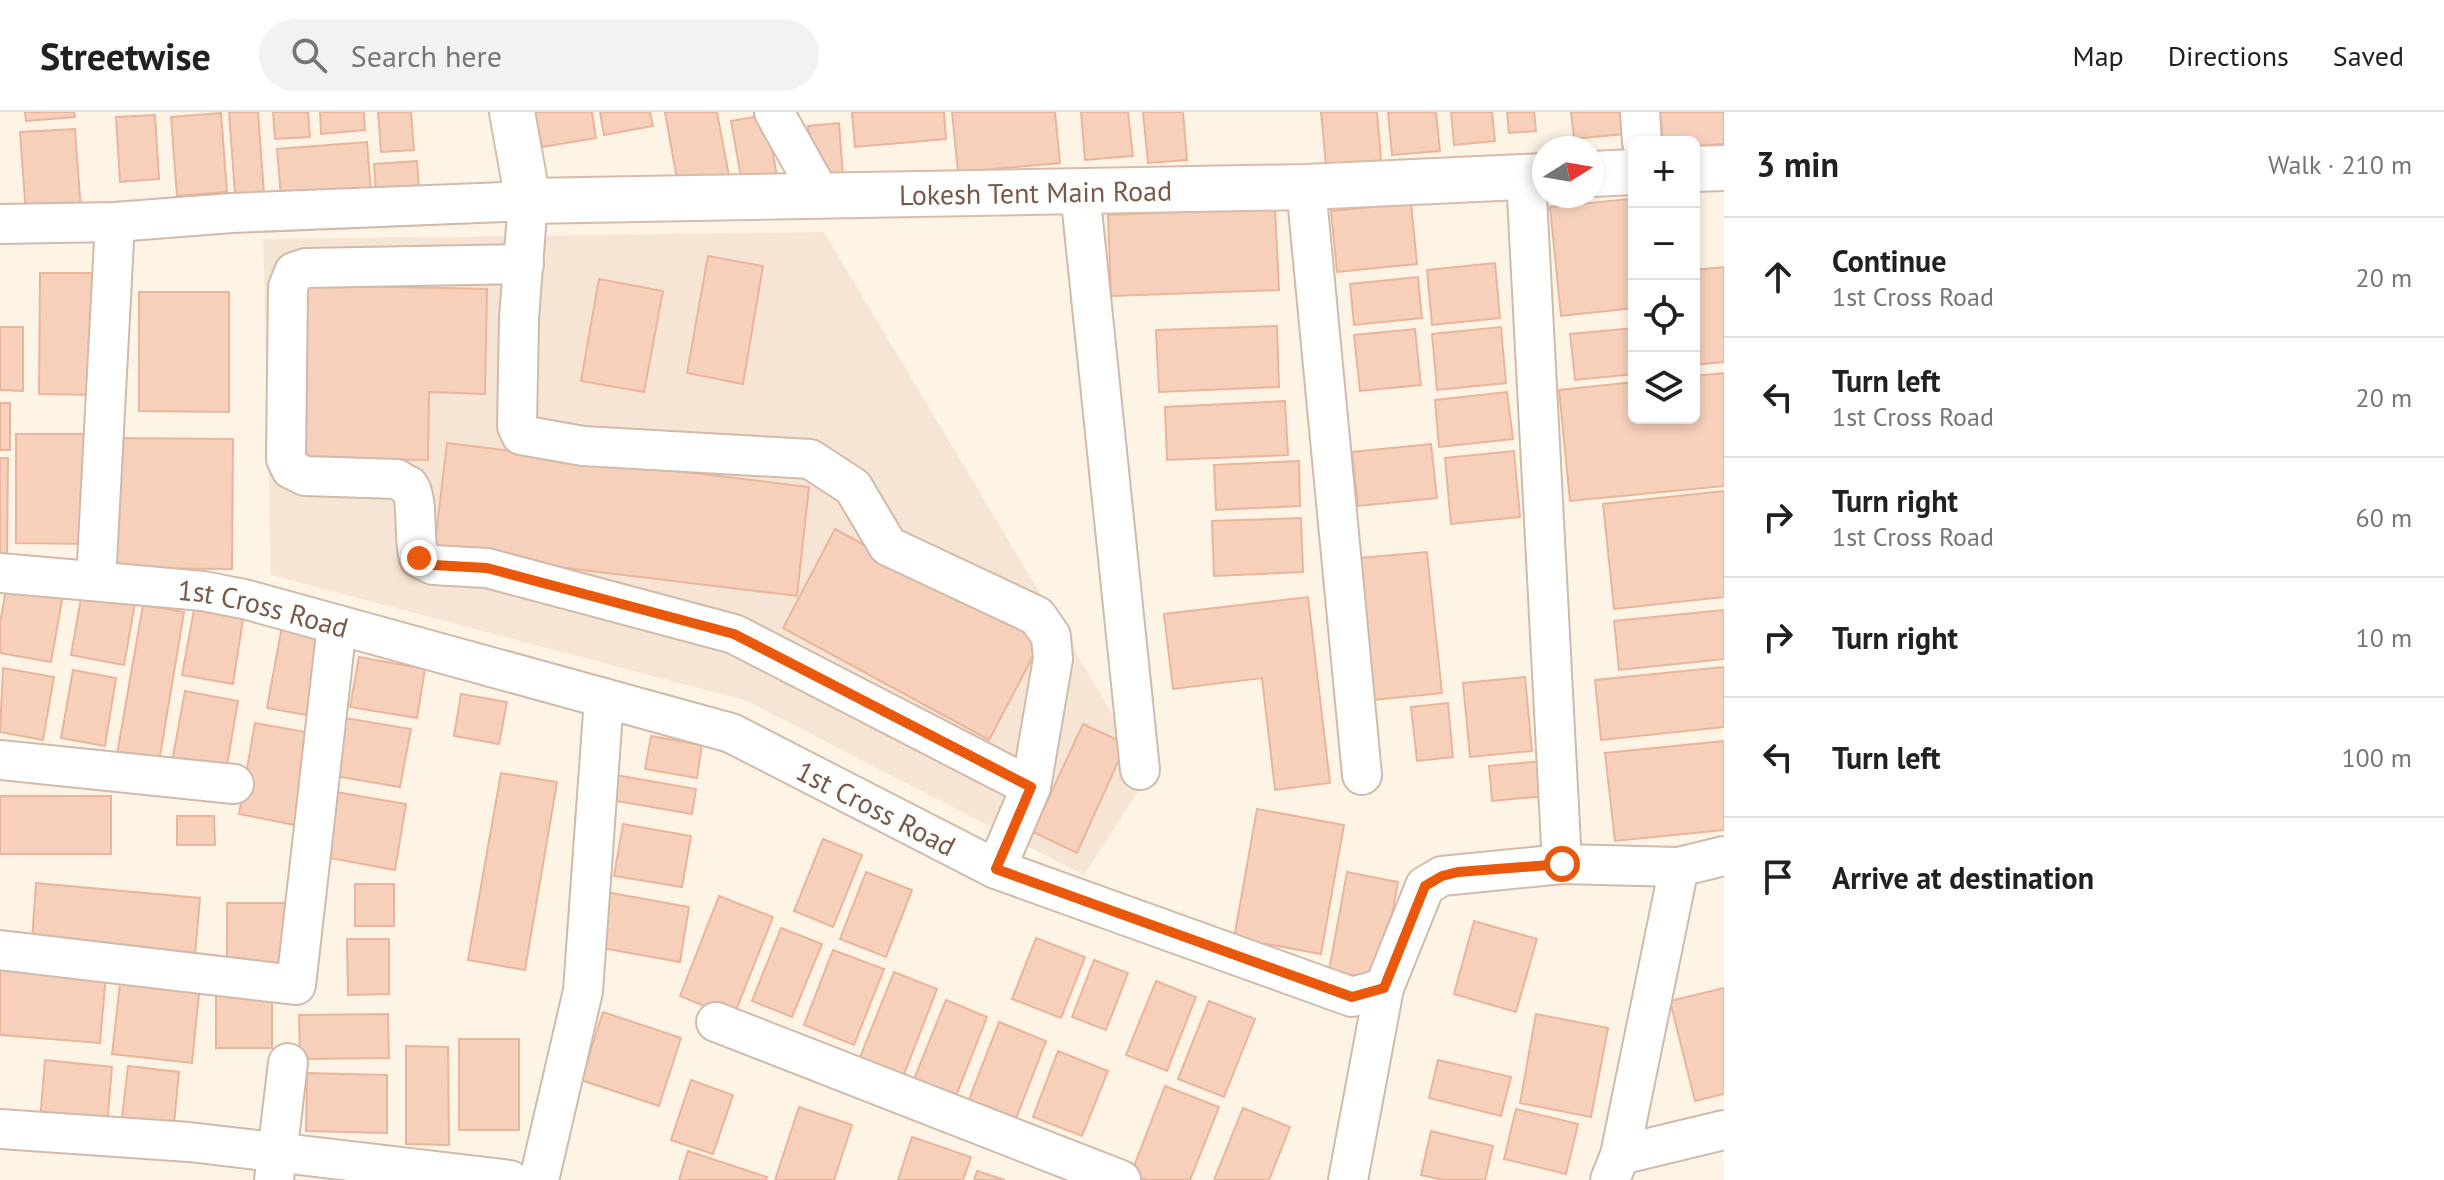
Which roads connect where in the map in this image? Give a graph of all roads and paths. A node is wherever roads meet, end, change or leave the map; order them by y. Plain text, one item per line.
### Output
1 (512, 112) edge
2 (774, 112) edge
3 (1640, 112) edge
4 (1642, 136) edge
5 (1724, 168) edge
6 (1700, 169) edge
7 (1628, 172) edge
8 (1604, 173) edge
9 (1532, 177) edge
10 (1306, 187) junction
11 (1080, 191) junction
12 (821, 196) junction
13 (528, 201) junction
14 (1536, 208) edge
15 (115, 222) junction
16 (0, 224) edge
17 (524, 264) junction
18 (0, 573) edge
19 (96, 581) junction
20 (337, 625) junction
21 (604, 698) junction
22 (0, 760) edge
23 (1140, 770) dead end
24 (1362, 775) dead end
25 (234, 784) dead end
26 (1031, 787) junction
27 (1724, 856) edge
28 (1562, 864) junction
29 (1679, 867) junction
30 (996, 869) junction
31 (0, 950) edge
32 (1384, 988) junction
33 (716, 1022) dead end
34 (288, 1063) dead end
35 (0, 1129) edge
36 (1724, 1130) edge
37 (275, 1166) edge
38 (1615, 1168) edge
39 (510, 1180) edge
40 (539, 1180) edge
41 (1121, 1180) edge
42 (1348, 1180) edge

1 - 13 street
2 - 12 street
3 - 4 street
5 - 6 street
7 - 8 street
9 - 10 street, Lokesh Tent Main Road
10 - 11 street, Lokesh Tent Main Road
10 - 24 street
11 - 12 street, Lokesh Tent Main Road
11 - 23 street
12 - 13 street, Lokesh Tent Main Road
13 - 15 street
13 - 17 street
14 - 28 street
15 - 16 street
15 - 19 street
17 - 26 street
17 - 26 street
18 - 19 street, 1st Cross Road
19 - 20 street, 1st Cross Road
20 - 21 street, 1st Cross Road
20 - 31 street
21 - 30 street, 1st Cross Road
21 - 40 street
22 - 25 street
26 - 30 street
27 - 29 street
28 - 29 street
28 - 32 street
29 - 38 street
30 - 32 street, 1st Cross Road
32 - 42 street
33 - 41 street
34 - 37 street
35 - 37 street
36 - 38 street
37 - 39 street

